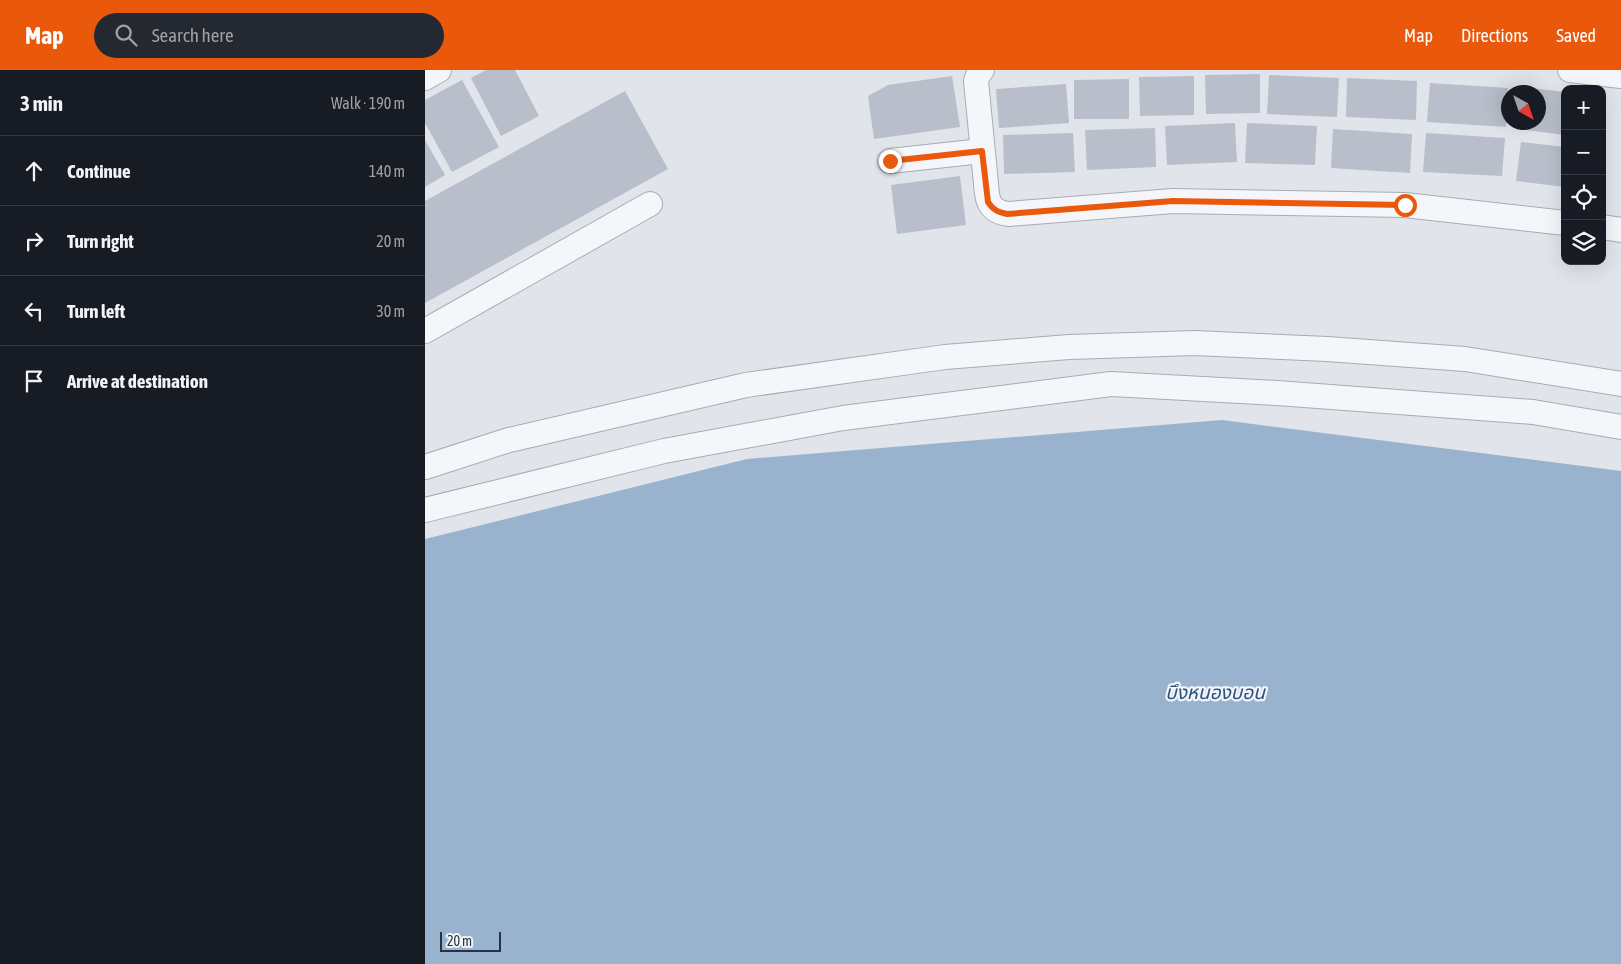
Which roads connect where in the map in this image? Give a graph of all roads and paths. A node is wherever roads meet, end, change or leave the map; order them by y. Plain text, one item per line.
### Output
1 (439, 70) edge
2 (983, 70) edge
3 (1570, 70) edge
4 (1621, 76) edge
5 (425, 78) edge
6 (982, 151) junction
7 (890, 161) dead end
8 (650, 204) dead end
9 (1561, 223) edge
10 (1606, 228) edge
11 (1621, 230) edge
12 (425, 331) edge
13 (1621, 384) edge
14 (1621, 427) edge
15 (425, 467) edge
16 (425, 510) edge

1 - 5 street
2 - 6 street
3 - 4 street
6 - 7 street
6 - 9 street
8 - 12 street
10 - 11 street
13 - 15 street
14 - 16 street

